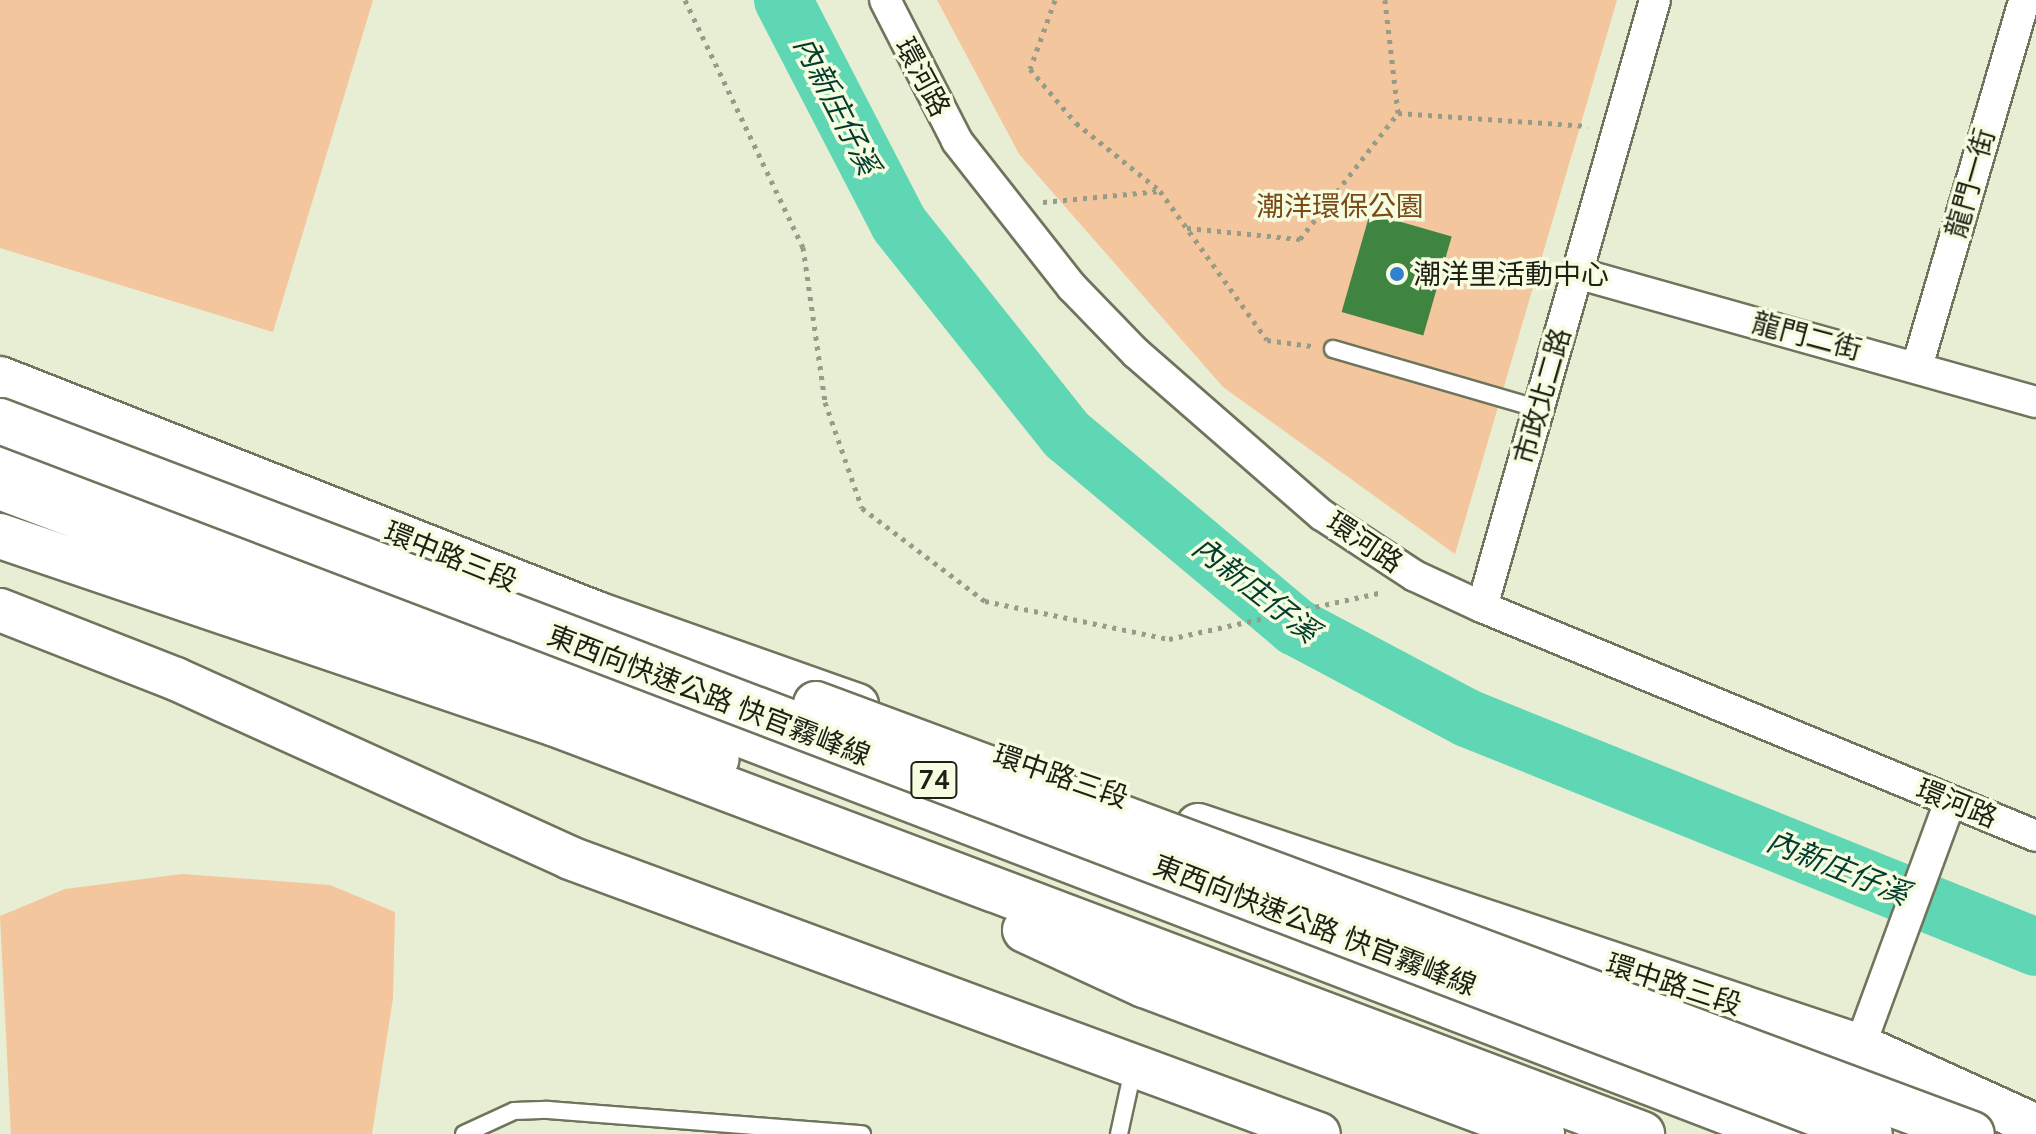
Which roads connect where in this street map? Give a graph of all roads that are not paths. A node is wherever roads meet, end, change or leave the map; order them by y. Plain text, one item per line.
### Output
1 (885, 0) edge
2 (1655, 0) edge
3 (2024, 0) edge
4 (1577, 273) junction
5 (1333, 349) road end
6 (1917, 367) junction
7 (0, 378) edge
8 (2036, 402) edge
9 (1539, 409) junction
10 (0, 421) edge
11 (0, 452) edge
12 (0, 488) edge
13 (0, 536) edge
14 (1482, 607) junction
15 (0, 610) edge
16 (606, 657) junction
17 (555, 724) junction
18 (1950, 801) junction
19 (2036, 836) edge
20 (1360, 878) junction
21 (1326, 961) junction
22 (1860, 1046) junction
23 (1133, 1070) junction
24 (2036, 1126) edge
25 (464, 1134) edge
26 (862, 1134) edge
27 (1119, 1134) edge
28 (1319, 1134) edge
29 (1542, 1134) edge
30 (1642, 1134) edge
31 (1716, 1134) edge
32 (1781, 1134) edge
33 (1870, 1134) edge
34 (1972, 1134) edge

1 - 14 street, 環河路
2 - 4 street, 市政北二路
3 - 6 street, 龍門一街
4 - 6 street, 龍門二街
4 - 9 street, 市政北二路
5 - 9 lane
6 - 8 street, 龍門二街
7 - 20 street, 環中路三段
9 - 14 street, 市政北二路
10 - 16 highway, 東西向快速公路 快官霧峰線 / 74, bridge
11 - 21 street
12 - 31 street
13 - 17 highway
14 - 18 street, 環河路
15 - 23 street
16 - 33 highway, 東西向快速公路 快官霧峰線 / 74, bridge
16 - 34 highway, bridge
17 - 29 highway
17 - 30 highway
18 - 19 street, 環河路
18 - 22 street
20 - 21 street
20 - 22 street, 環中路三段
21 - 32 street
22 - 24 street, 環中路三段
23 - 27 lane
23 - 28 street
25 - 26 lane

